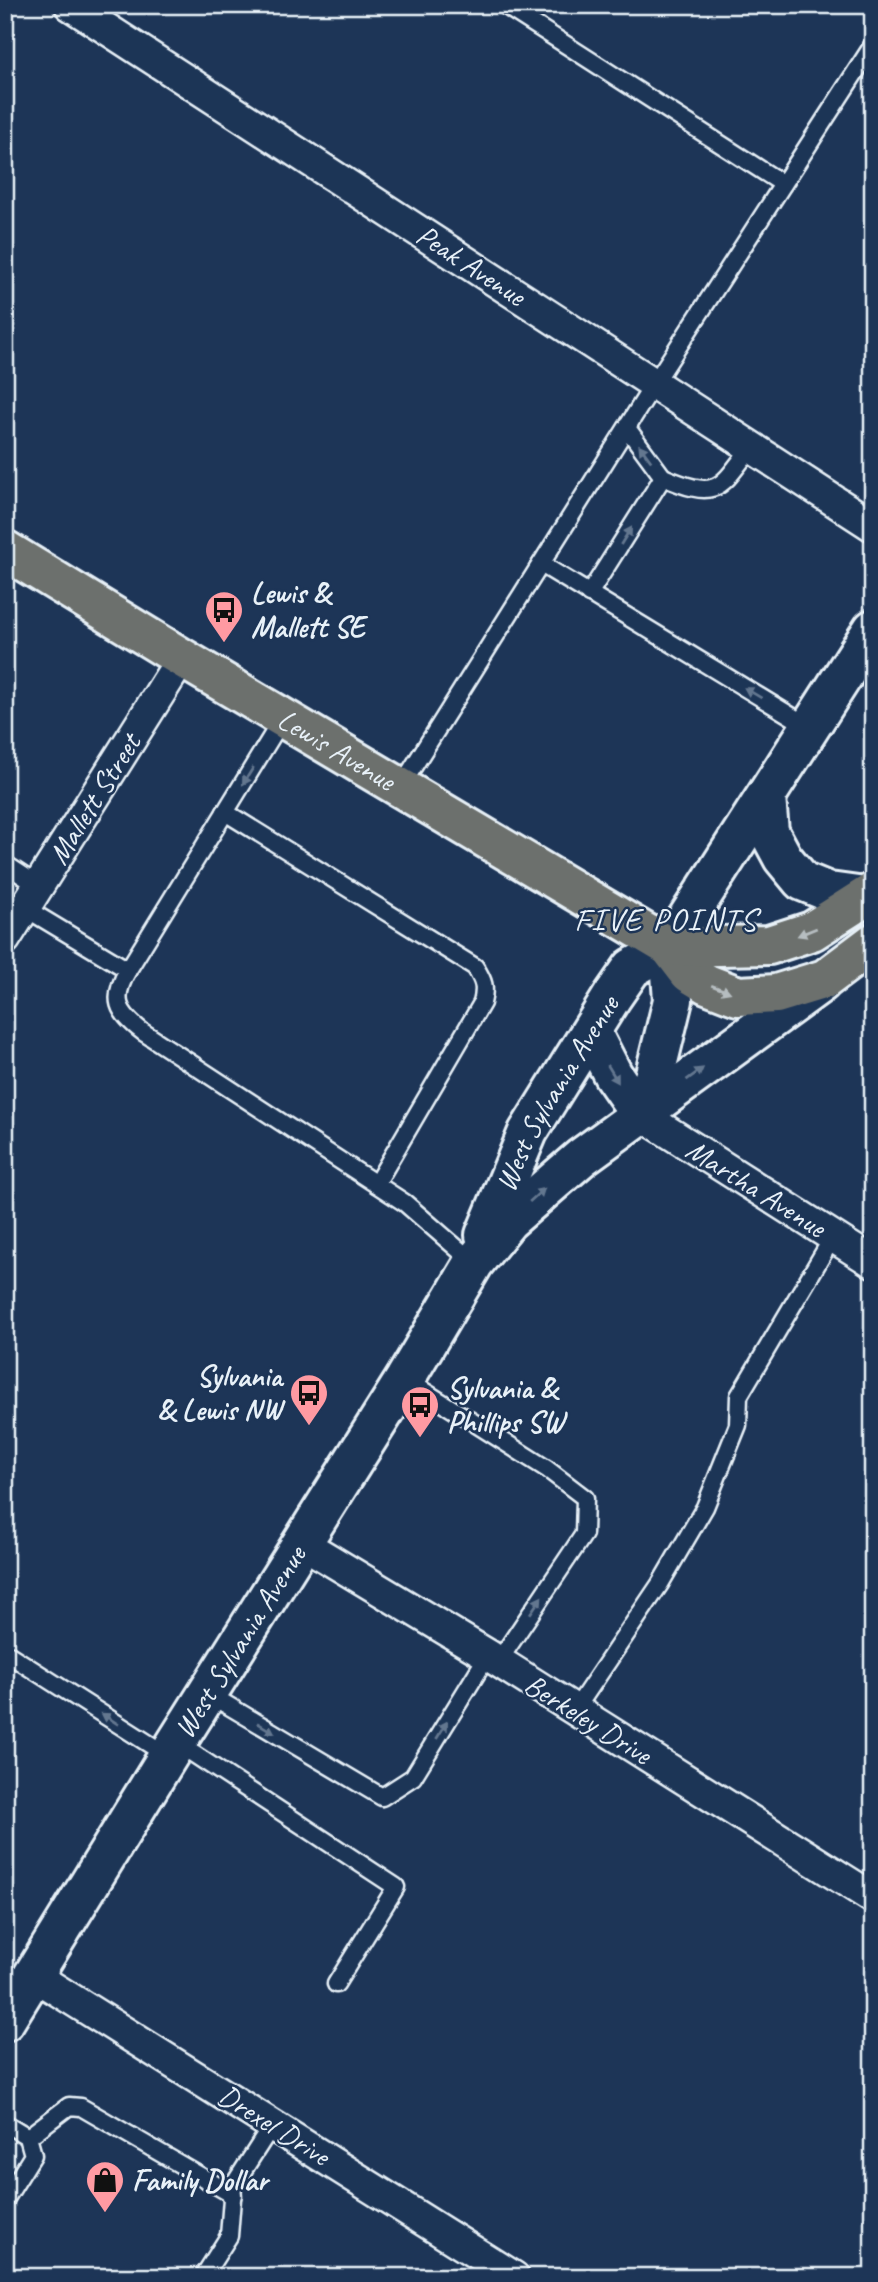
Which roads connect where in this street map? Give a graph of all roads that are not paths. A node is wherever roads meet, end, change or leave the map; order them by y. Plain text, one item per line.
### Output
1 (69, 5) edge
2 (504, 5) edge
3 (873, 45) edge
4 (783, 184) junction
5 (654, 384) junction
6 (627, 428) junction
7 (752, 446) junction
8 (663, 477) junction
9 (873, 526) edge
10 (5, 550) edge
11 (541, 564) junction
12 (589, 594) junction
13 (873, 629) edge
14 (182, 658) junction
15 (283, 718) junction
16 (811, 728) junction
17 (400, 788) junction
18 (766, 798) junction
19 (225, 812) junction
20 (5, 864) edge
21 (869, 895) edge
22 (32, 897) junction
23 (5, 939) edge
24 (873, 943) edge
25 (669, 947) junction
26 (128, 970) junction
27 (825, 979) junction
28 (591, 1032) junction
29 (639, 1114) junction
30 (376, 1184) junction
31 (833, 1237) junction
32 (873, 1262) edge
33 (474, 1263) junction
34 (405, 1379) junction
35 (302, 1543) junction
36 (5, 1653) edge
37 (493, 1659) junction
38 (207, 1693) junction
39 (575, 1710) junction
40 (172, 1749) junction
41 (873, 1898) edge
42 (33, 1975) junction
43 (336, 1984) dead end
44 (5, 2021) edge
45 (5, 2123) edge
46 (273, 2124) junction
47 (28, 2137) junction
48 (233, 2195) junction
49 (5, 2200) edge
50 (204, 2277) edge
51 (514, 2277) edge

1 - 5 street, Peak Avenue
2 - 4 lane
3 - 4 lane
4 - 5 lane
5 - 6 lane
5 - 7 street, Peak Avenue
8 -> 6 lane
6 - 11 lane
7 - 8 lane
7 - 9 street, Peak Avenue
12 -> 8 lane
10 - 14 main road, Lewis Avenue
11 - 12 lane
11 - 17 lane
16 -> 12 lane
13 - 16 main road, West Sylvania Avenue
14 - 15 main road, Lewis Avenue
14 - 22 street, Mallett Street
15 - 17 main road, Lewis Avenue
15 -> 19 lane
16 - 18 main road, West Sylvania Avenue
17 - 25 main road, Lewis Avenue
18 - 21 main road
18 - 25 main road, West Sylvania Avenue
19 - 26 lane
19 - 30 lane
20 - 22 lane
21 -> 25 main road
22 - 23 street, Mallett Street
22 - 26 lane
24 - 27 main road
25 -> 27 main road
25 - 28 main road, West Sylvania Avenue
25 - 29 main road, West Sylvania Avenue
26 - 30 lane
29 -> 27 main road
28 -> 29 main road
28 - 33 main road, West Sylvania Avenue
29 - 31 street, Martha Avenue
33 -> 29 main road, West Sylvania Avenue
30 - 33 lane
31 - 32 street, Martha Avenue
31 - 39 lane
33 - 34 main road, West Sylvania Avenue
34 - 35 main road, West Sylvania Avenue
37 -> 34 lane
35 - 37 street, Berkeley Drive
35 - 38 main road, West Sylvania Avenue
40 -> 36 lane
38 -> 37 lane
37 - 39 street, Berkeley Drive
38 - 40 main road, West Sylvania Avenue
39 - 41 street, Berkeley Drive
40 - 42 main road, West Sylvania Avenue
40 - 43 lane
42 - 44 main road, West Sylvania Avenue
42 - 46 street, Drexel Drive
45 - 47 lane
46 - 48 lane
46 - 51 street, Drexel Drive
47 - 48 lane
47 - 49 lane
48 - 50 lane

